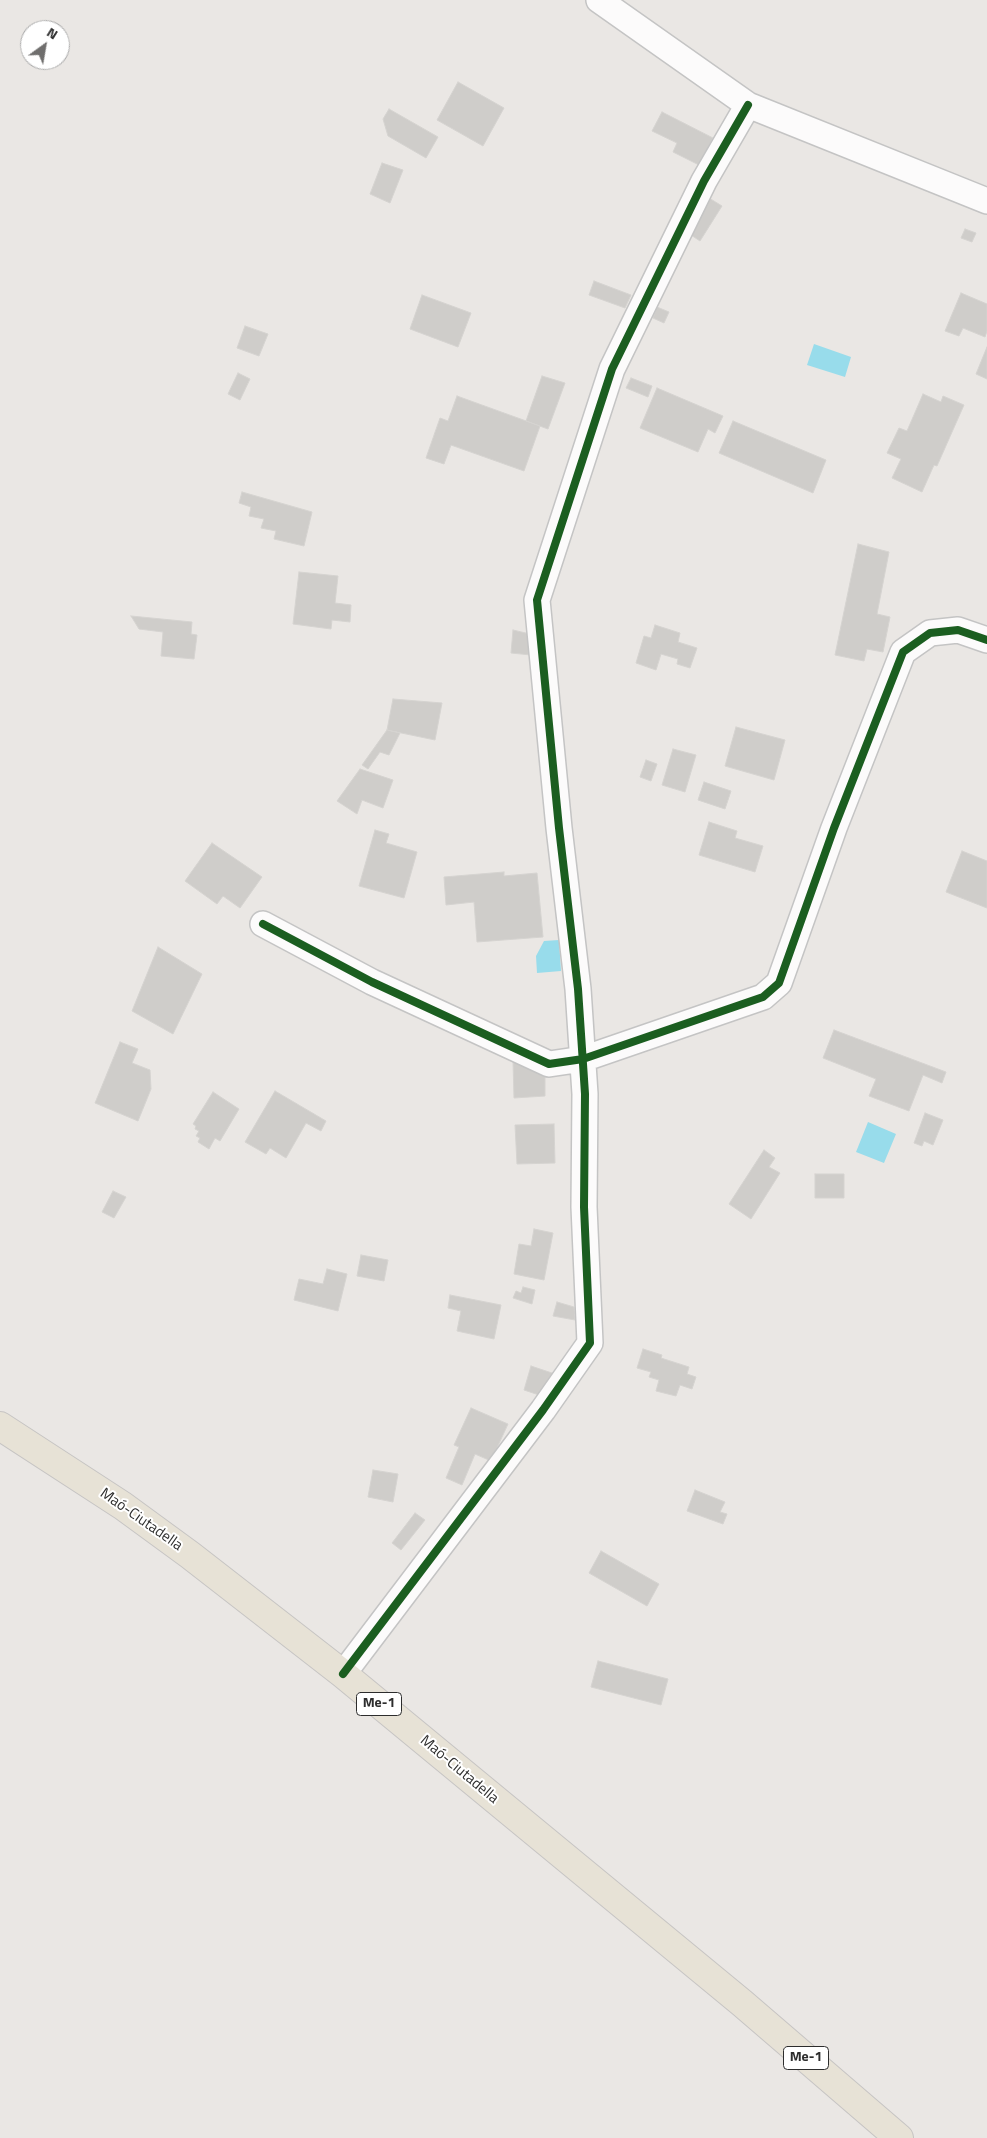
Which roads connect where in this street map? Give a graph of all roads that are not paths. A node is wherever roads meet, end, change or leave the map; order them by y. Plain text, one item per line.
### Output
1 (599, 0) edge
2 (748, 104) junction
3 (987, 202) edge
4 (987, 640) edge
5 (263, 924) dead end
6 (583, 1059) junction
7 (0, 1426) edge
8 (343, 1674) junction
9 (900, 2138) edge

1 - 2 street
2 - 3 street
2 - 6 street
4 - 6 street
5 - 6 street
6 - 8 street
7 - 8 main road, Maó-Ciutadella / Me-1
8 - 9 main road, Maó-Ciutadella / Me-1

